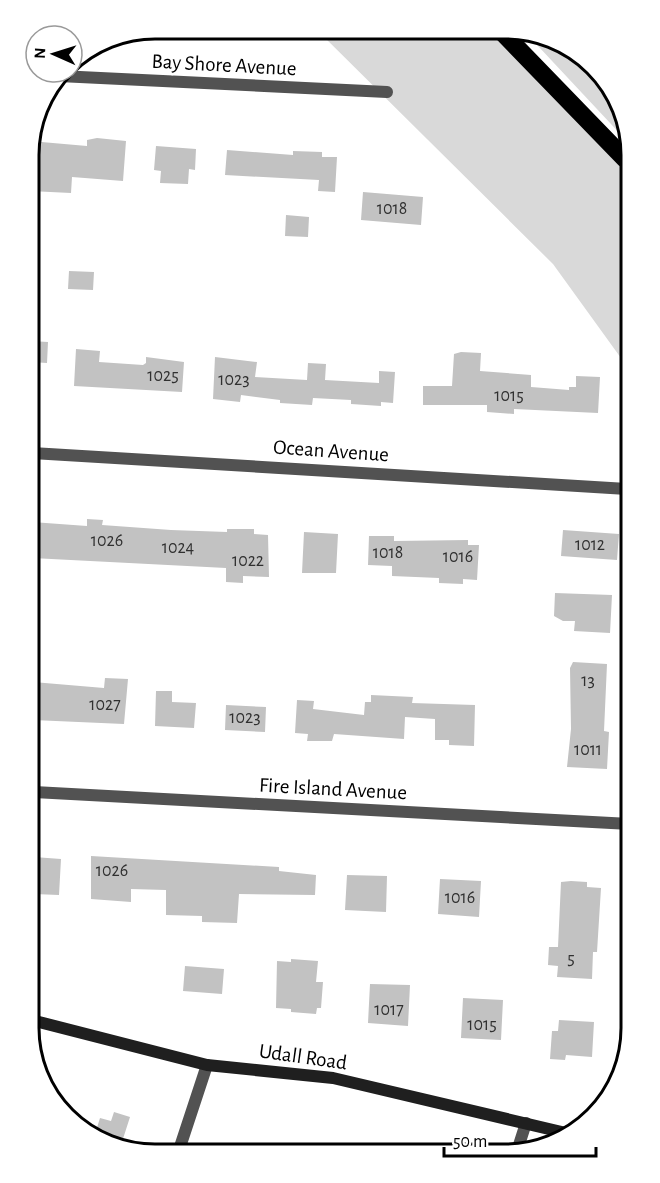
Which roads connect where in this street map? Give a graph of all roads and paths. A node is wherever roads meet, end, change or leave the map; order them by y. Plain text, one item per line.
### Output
1 (509, 39) edge
2 (84, 77) edge
3 (387, 92) dead end
4 (621, 155) edge
5 (39, 453) edge
6 (621, 489) edge
7 (39, 792) edge
8 (621, 824) edge
9 (39, 1023) edge
10 (207, 1065) junction
11 (526, 1123) junction
12 (557, 1131) edge
13 (520, 1143) edge
14 (181, 1144) edge

1 - 4 highway
2 - 3 street, Bay Shore Avenue
5 - 6 street, Ocean Avenue
7 - 8 street, Fire Island Avenue
9 - 10 street, Udall Road
10 - 11 street, Udall Road
10 - 14 street
11 - 12 street, Udall Road
11 - 13 street

